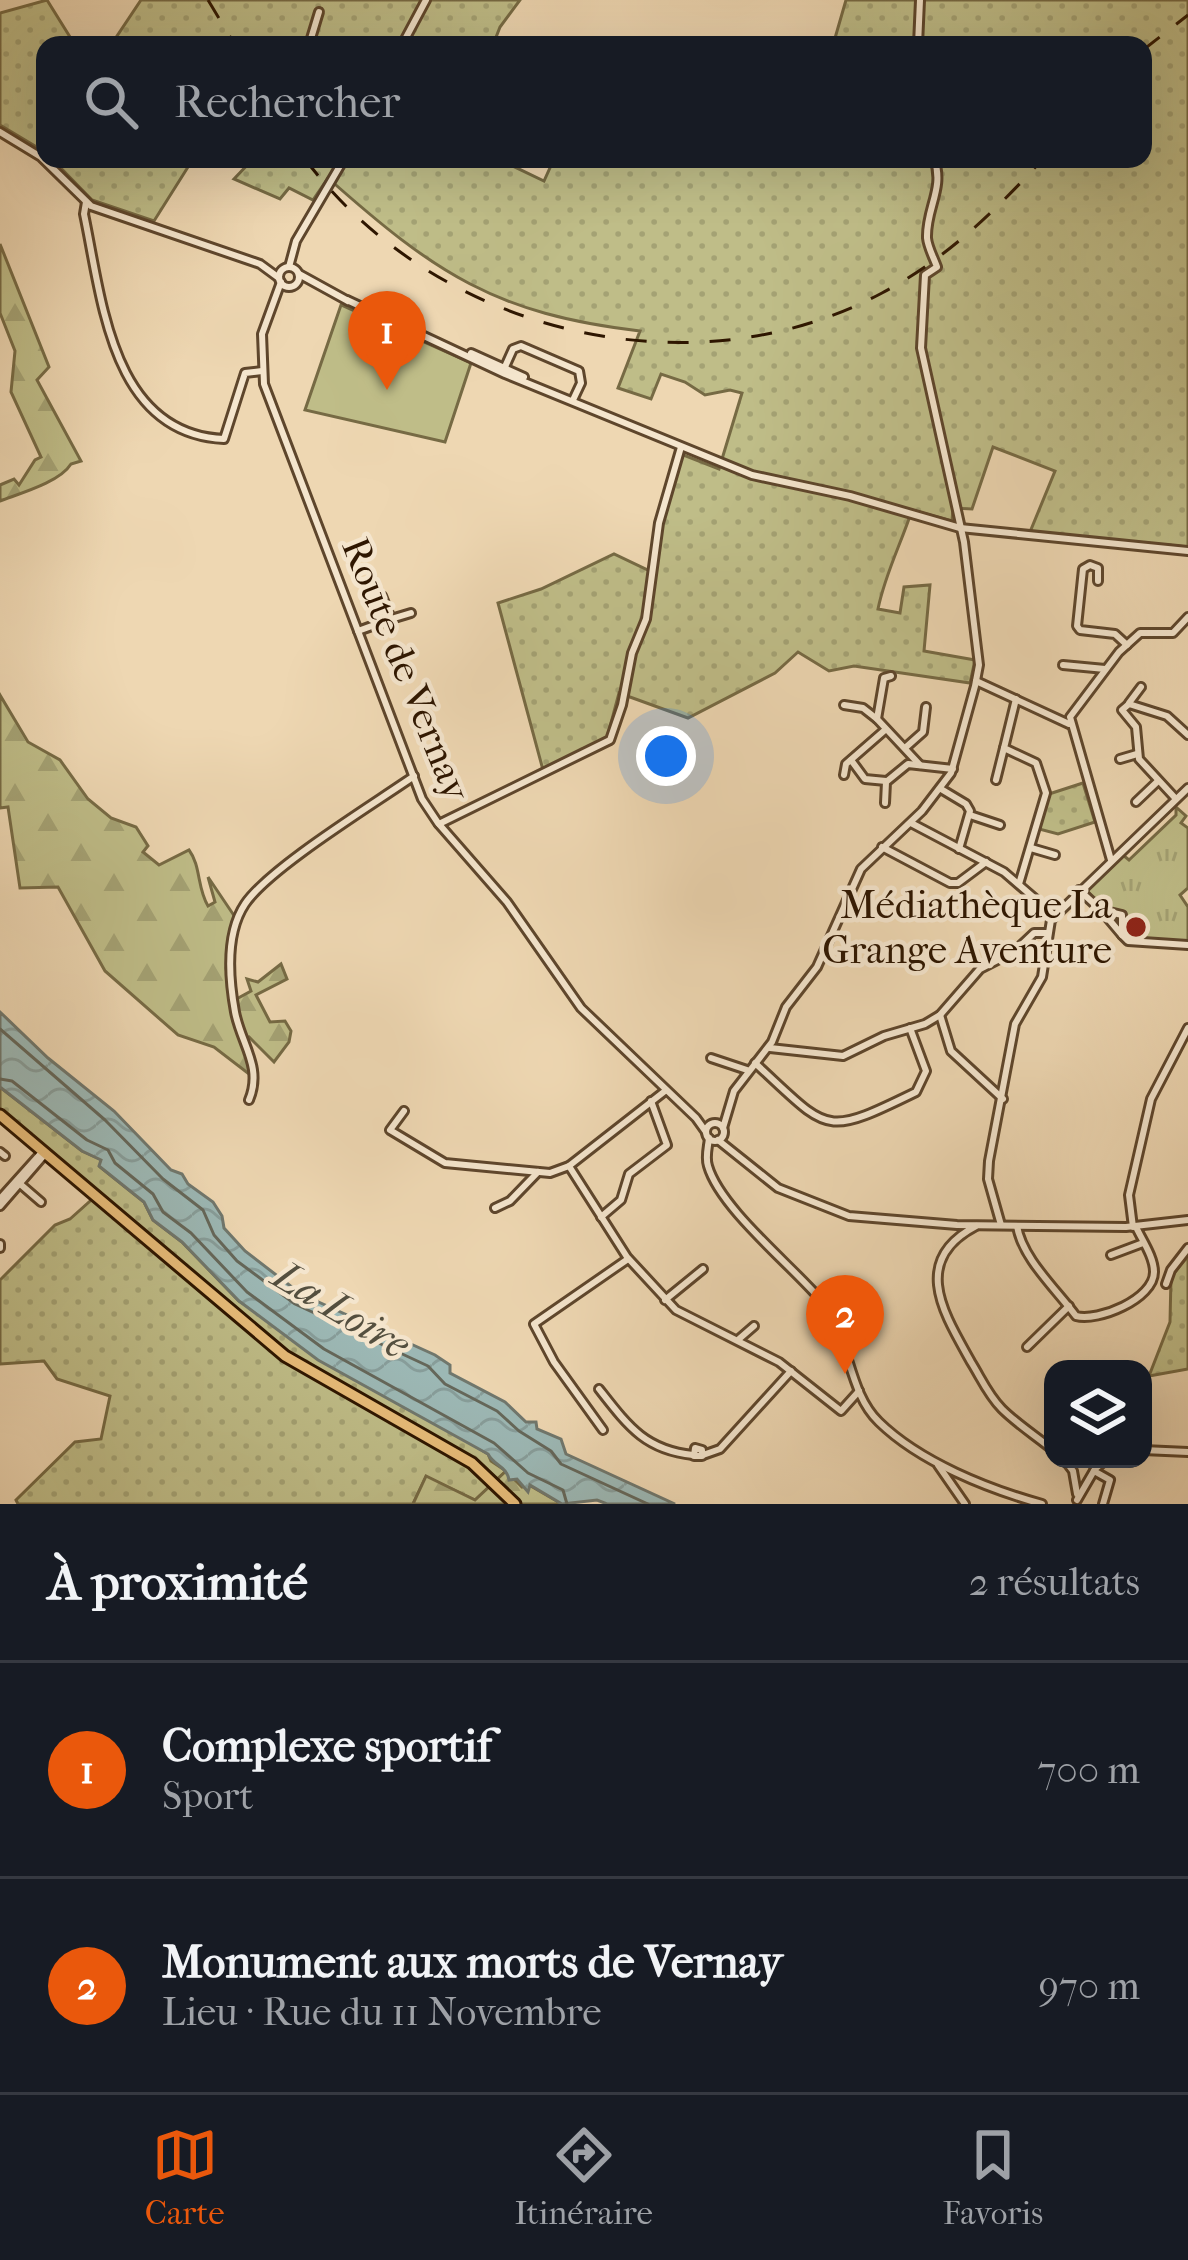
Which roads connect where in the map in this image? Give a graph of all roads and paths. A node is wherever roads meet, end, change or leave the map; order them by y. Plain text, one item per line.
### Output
1 (426, 0) edge
2 (920, 0) edge
3 (319, 12) dead end
4 (312, 36) edge
5 (408, 36) edge
6 (918, 36) edge
7 (0, 132) edge
8 (36, 154) edge
9 (52, 168) edge
10 (339, 168) edge
11 (936, 168) edge
12 (86, 202) junction
13 (270, 268) junction
14 (292, 270) junction
15 (280, 280) junction
16 (293, 286) junction
17 (315, 286) junction
18 (347, 300) junction
19 (276, 301) junction
20 (504, 369) junction
21 (262, 371) junction
22 (570, 399) junction
23 (681, 447) junction
24 (960, 528) junction
25 (1188, 551) edge
26 (1098, 581) dead end
27 (382, 596) dead end
28 (411, 613) dead end
29 (1188, 617) edge
30 (391, 619) junction
31 (358, 632) junction
32 (1127, 645) junction
33 (1063, 665) dead end
34 (1105, 670) junction
35 (891, 676) dead end
36 (976, 681) junction
37 (1141, 687) dead end
38 (1016, 699) junction
39 (844, 704) dead end
40 (1129, 704) junction
41 (926, 707) dead end
42 (877, 719) junction
43 (1069, 724) junction
44 (885, 730) junction
45 (1188, 735) edge
46 (905, 748) junction
47 (1004, 748) junction
48 (1137, 754) junction
49 (1120, 759) dead end
50 (851, 760) junction
51 (920, 765) junction
52 (953, 769) junction
53 (1171, 772) dead end
54 (844, 775) dead end
55 (414, 776) junction
56 (996, 780) dead end
57 (887, 781) junction
58 (1159, 782) junction
59 (1188, 788) edge
60 (941, 789) junction
61 (1176, 799) junction
62 (1136, 802) dead end
63 (885, 803) dead end
64 (970, 815) junction
65 (911, 823) junction
66 (439, 824) junction
67 (1000, 826) dead end
68 (883, 847) junction
69 (1030, 848) junction
70 (959, 849) junction
71 (1055, 855) dead end
72 (1112, 860) junction
73 (986, 862) junction
74 (1019, 884) junction
75 (1079, 890) junction
76 (1101, 910) junction
77 (1054, 915) junction
78 (1047, 933) junction
79 (1122, 935) junction
80 (1188, 945) edge
81 (940, 1015) junction
82 (910, 1028) junction
83 (1188, 1028) edge
84 (768, 1048) junction
85 (711, 1058) dead end
86 (755, 1064) junction
87 (748, 1070) junction
88 (665, 1091) junction
89 (1003, 1099) junction
90 (249, 1100) dead end
91 (651, 1101) junction
92 (404, 1111) dead end
93 (0, 1114) edge
94 (696, 1118) junction
95 (720, 1126) junction
96 (712, 1138) junction
97 (44, 1152) junction
98 (735, 1153) junction
99 (569, 1166) junction
100 (539, 1171) junction
101 (18, 1182) junction
102 (0, 1184) edge
103 (9, 1192) junction
104 (40, 1202) dead end
105 (0, 1203) edge
106 (496, 1208) dead end
107 (601, 1217) junction
108 (1188, 1220) edge
109 (957, 1225) junction
110 (979, 1225) junction
111 (1001, 1225) junction
112 (1016, 1226) junction
113 (1134, 1227) junction
114 (957, 1238) junction
115 (1144, 1243) junction
116 (1188, 1248) edge
117 (1111, 1255) dead end
118 (628, 1259) junction
119 (704, 1269) dead end
120 (1166, 1284) dead end
121 (665, 1300) junction
122 (1069, 1306) junction
123 (754, 1326) dead end
124 (738, 1340) junction
125 (1027, 1347) dead end
126 (791, 1371) junction
127 (599, 1389) dead end
128 (859, 1391) junction
129 (603, 1430) dead end
130 (1044, 1442) edge
131 (1152, 1450) edge
132 (1188, 1452) edge
133 (937, 1462) junction
134 (1070, 1468) edge
135 (1098, 1468) edge
136 (1094, 1471) junction
137 (1076, 1502) edge
138 (515, 1504) edge
139 (965, 1504) edge
140 (1042, 1504) edge
141 (1103, 1504) edge

1 - 5 street
2 - 6 street
3 - 4 street
7 - 8 street
9 - 12 street
10 - 14 street
11 - 24 street
12 - 13 street
12 - 21 street
13 - 14 street
13 - 15 street
14 - 15 street, Route de Vernay
14 - 16 street
14 - 17 street
15 - 16 street
15 - 19 street, Route de Vernay
16 - 17 street
16 - 19 street
17 - 18 street
18 - 20 street
18 - 22 street
19 - 21 street, Route de Vernay
20 - 22 street
20 - 22 street
21 - 31 street, Route de Vernay
22 - 23 street
23 - 24 street
23 - 66 street
24 - 25 street
24 - 36 street
26 - 32 street
27 - 30 street
28 - 30 street
29 - 32 street
30 - 31 street
31 - 55 street, Route de Vernay
32 - 34 street
33 - 34 street
34 - 43 street
35 - 42 street
36 - 38 street
36 - 52 street
37 - 40 street
38 - 43 street
38 - 47 street
39 - 42 street
40 - 45 street
40 - 48 street
41 - 46 street
42 - 44 street
43 - 72 street
44 - 46 street
44 - 50 street
46 - 51 street
47 - 56 street
47 - 69 street
48 - 49 street
48 - 58 street
50 - 54 street
50 - 57 street
51 - 52 street
51 - 57 street
52 - 60 street
53 - 58 street
55 - 66 street, Route de Vernay
55 - 90 street
57 - 63 street
58 - 61 street
58 - 62 street
59 - 61 street
60 - 64 street
60 - 65 street
61 - 72 street
64 - 67 street
64 - 70 street
65 - 68 street
65 - 70 street
66 - 88 street, Route de Vernay
68 - 73 street
68 - 84 street
69 - 71 street
69 - 74 street
70 - 73 street
72 - 75 street
73 - 74 street
74 - 77 street
75 - 76 street
75 - 77 street
76 - 79 street
76 - 79 street
77 - 78 street
78 - 81 street
78 - 89 street
79 - 80 street
81 - 82 street
81 - 89 street
82 - 84 street
82 - 86 street
83 - 113 street
84 - 86 street
85 - 87 street
86 - 87 street
87 - 95 street
88 - 91 street
88 - 94 street, Route de Vernay
89 - 111 street
91 - 99 street
91 - 107 street
92 - 100 street
93 - 97 main road
94 - 95 street, Route de Vernay
94 - 96 street, Route de Vernay
95 - 96 street
95 - 96 street
95 - 98 street
96 - 98 street, Route de Vernay
96 - 128 street
97 - 101 street
97 - 138 main road
98 - 109 street, Route de Vernay
99 - 100 street
99 - 107 street
100 - 106 street
101 - 103 street
101 - 104 street
102 - 103 street
103 - 105 street
107 - 118 street
108 - 113 street, Route de Vernay
109 - 110 street, Route de Vernay
109 - 114 street
110 - 111 street, Route de Vernay
110 - 114 street
111 - 112 street, Route de Vernay
112 - 113 street, Route de Vernay
112 - 122 street
113 - 115 street
114 - 130 street
115 - 117 street
115 - 122 street
116 - 120 street
118 - 121 street
118 - 129 street
119 - 121 street
121 - 124 street
122 - 125 street
123 - 124 street
124 - 126 street
126 - 127 street
126 - 128 street
128 - 133 street
131 - 132 street
133 - 139 street
133 - 140 street
134 - 137 street
135 - 136 street
136 - 137 street
136 - 141 street

